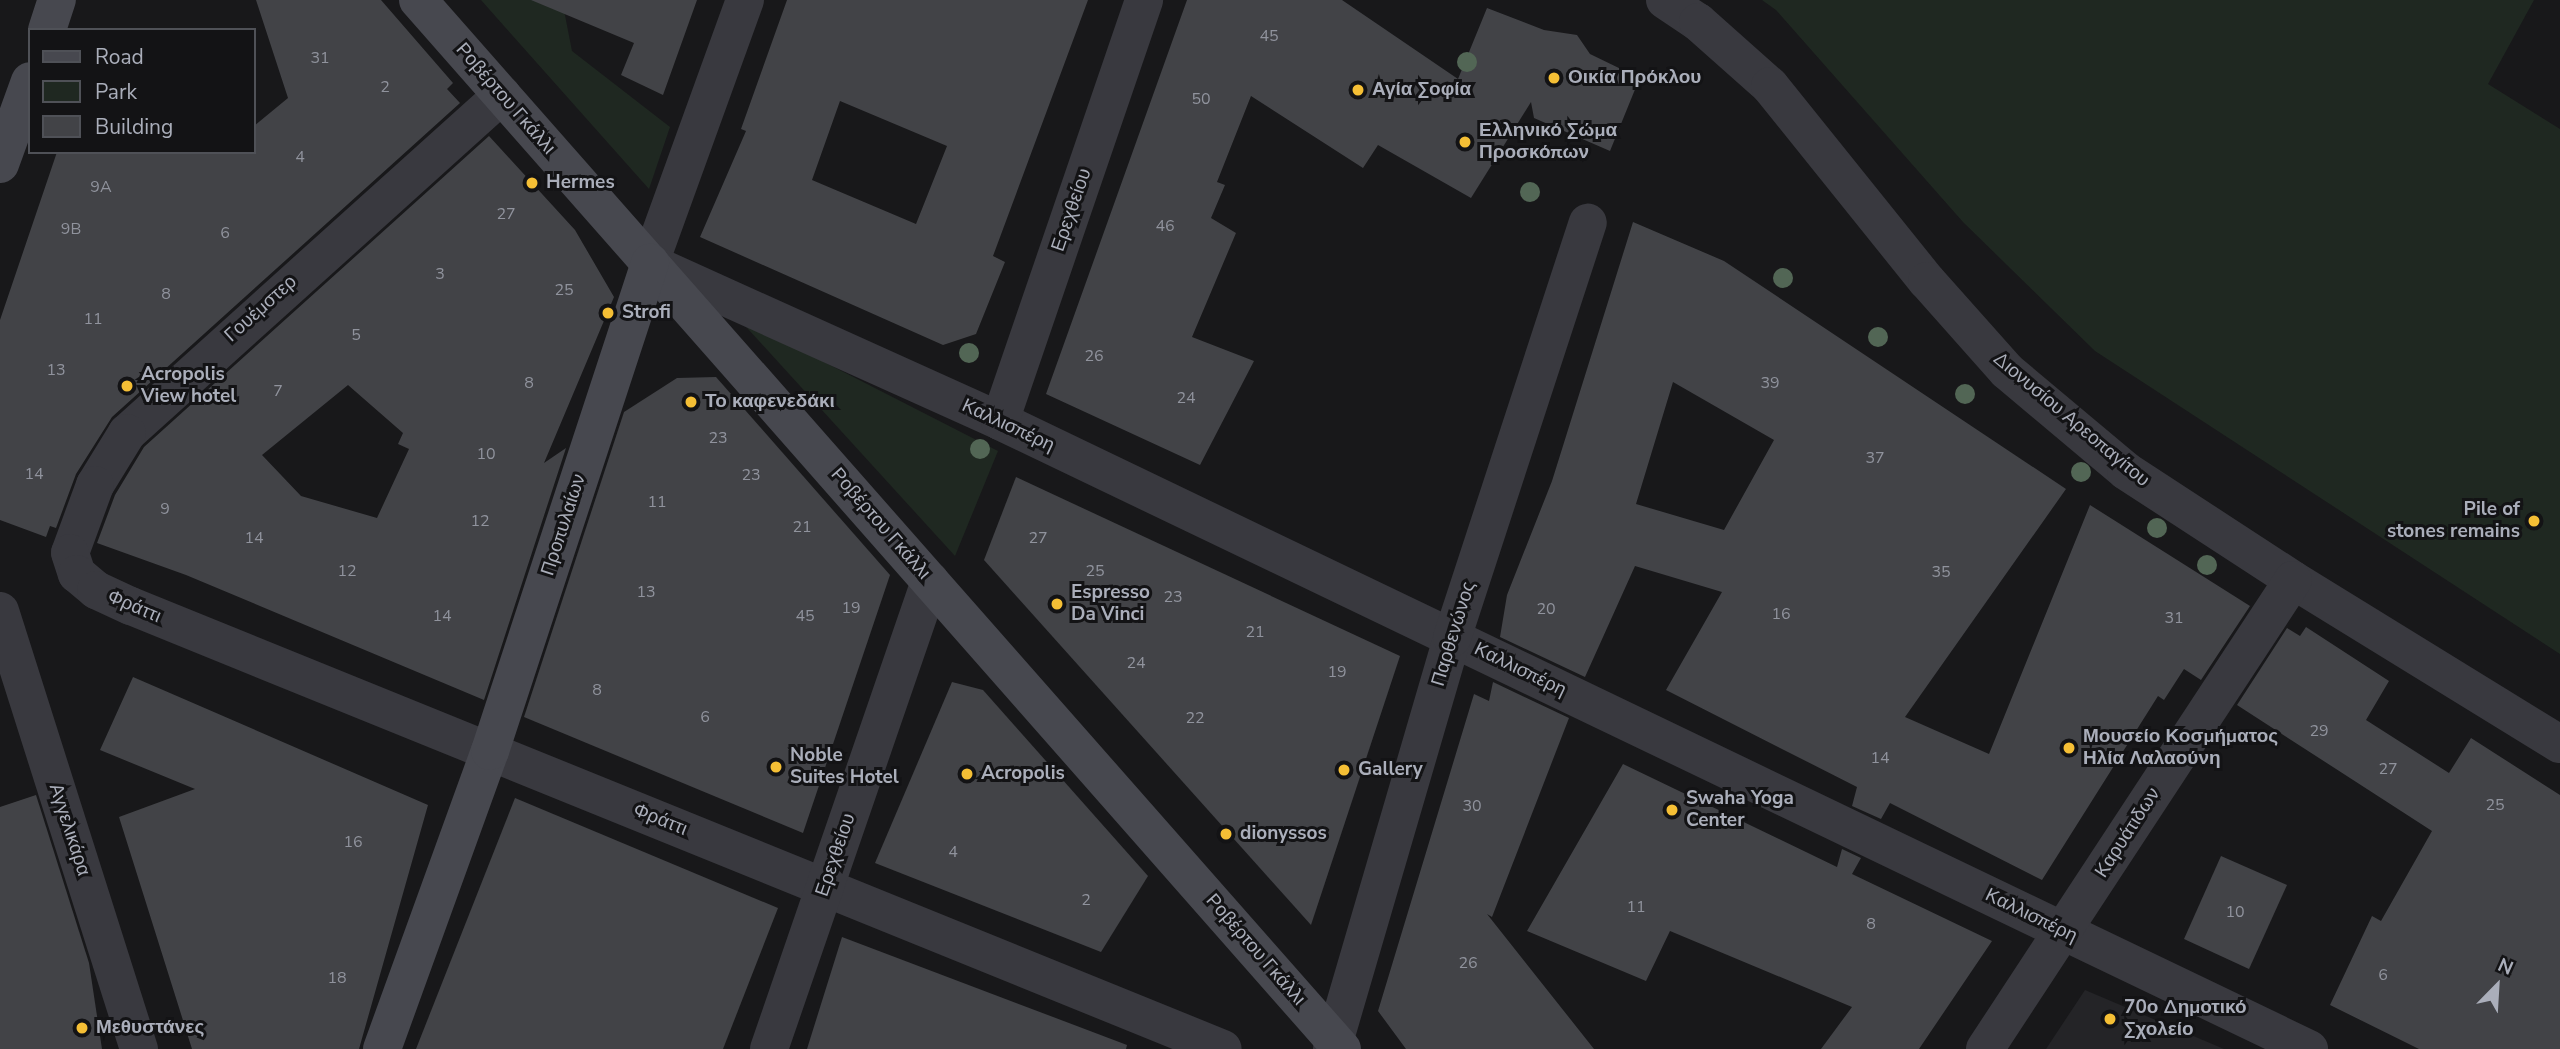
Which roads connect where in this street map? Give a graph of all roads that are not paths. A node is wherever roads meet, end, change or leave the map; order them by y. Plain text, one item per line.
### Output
1 (57, 0) edge
2 (418, 0) edge
3 (745, 0) edge
4 (1144, 0) edge
5 (1665, 0) edge
6 (48, 28) edge
7 (28, 87) edge
8 (502, 95) junction
9 (0, 164) edge
10 (1588, 223) dead end
11 (650, 264) junction
12 (1000, 421) junction
13 (2293, 580) junction
14 (930, 581) junction
15 (96, 590) joint
16 (0, 611) edge
17 (1452, 638) junction
18 (2560, 744) edge
19 (490, 751) junction
20 (825, 887) junction
21 (2063, 932) junction
22 (1336, 1046) edge
23 (139, 1049) edge
24 (382, 1049) edge
25 (769, 1049) edge
26 (1223, 1049) edge
27 (1985, 1049) edge
28 (2309, 1049) edge

1 - 6 street
2 - 8 street, Ροβέρτου Γκάλλι
3 - 11 street, Προπυλαίων
4 - 12 street, Ερεχθείου
5 - 13 street, Διονυσίου Αρεοπαγίτου
7 - 9 street
8 - 11 street, Ροβέρτου Γκάλλι
8 - 15 street, Γουέμστερ
10 - 17 street, Παρθενώνος
11 - 12 street, Καλλισπέρη
11 - 14 street, Ροβέρτου Γκάλλι
11 - 19 street, Προπυλαίων
12 - 17 street, Καλλισπέρη
13 - 18 street, Διονυσίου Αρεοπαγίτου
13 - 21 street, Καρυάτιδων
14 - 20 street, Ερεχθείου
14 - 22 street, Ροβέρτου Γκάλλι
15 - 19 street, Φράττι
16 - 23 street, Αγγελικάρα
17 - 21 street, Καλλισπέρη
17 - 22 street, Παρθενώνος
19 - 20 street, Φράττι
19 - 24 street, Προπυλαίων
20 - 25 street, Ερεχθείου
20 - 26 street, Φράττι
21 - 27 street, Καρυάτιδων
21 - 28 street, Καλλισπέρη

